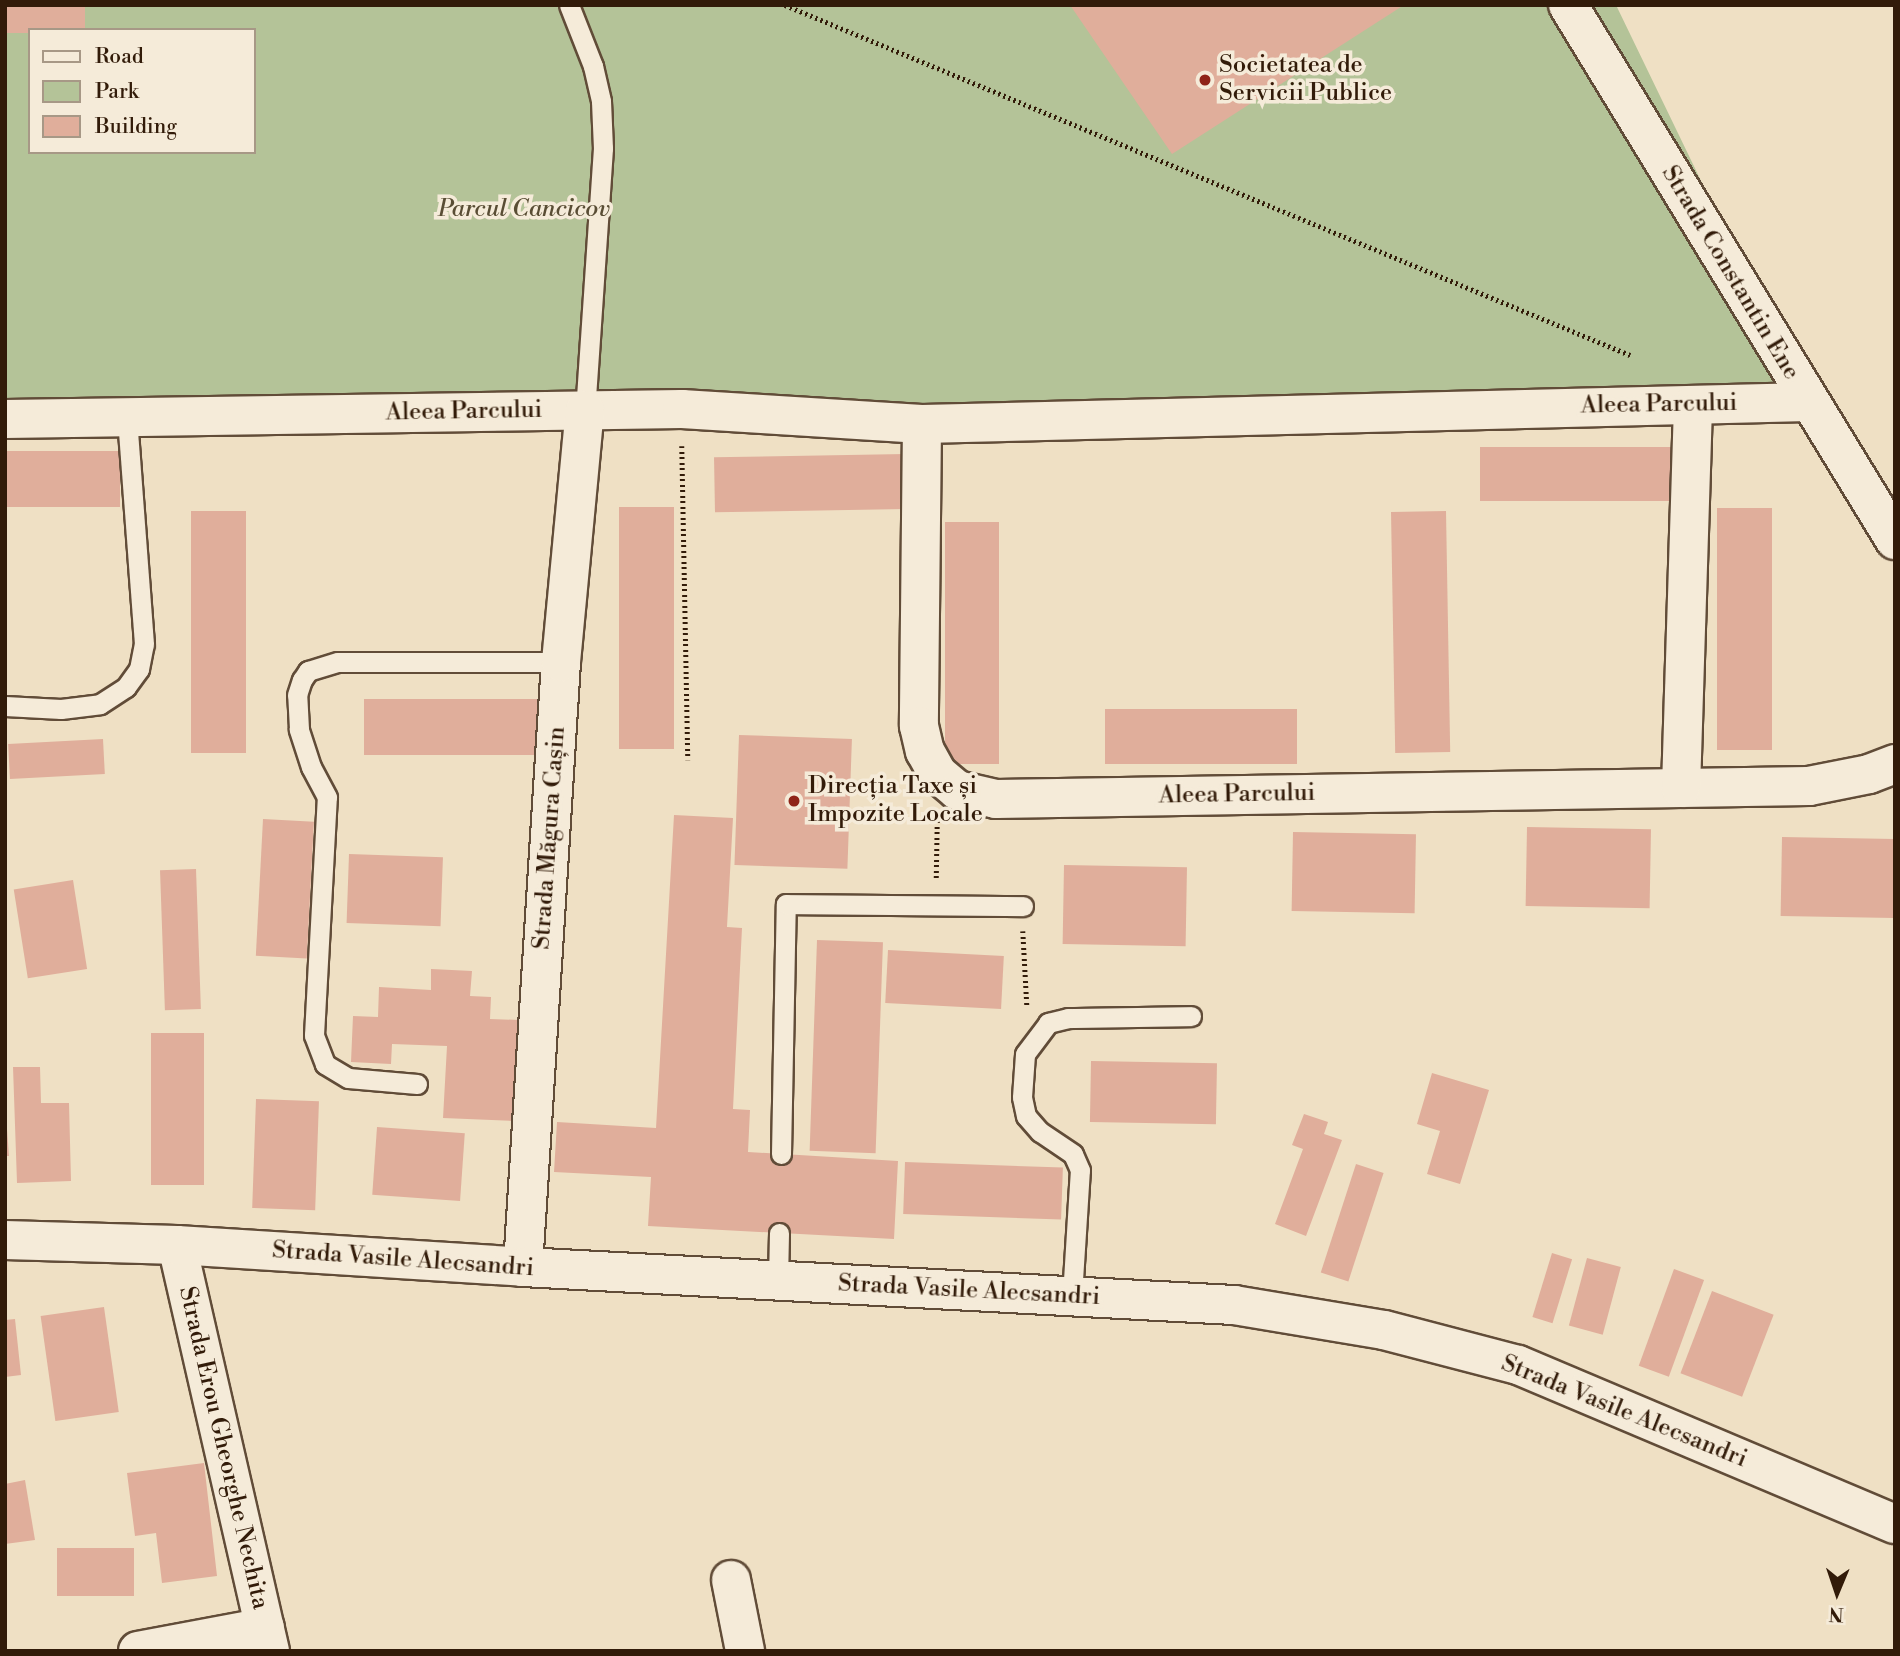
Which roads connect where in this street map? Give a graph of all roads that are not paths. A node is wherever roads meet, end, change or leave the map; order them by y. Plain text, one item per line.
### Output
1 (569, 5) edge
2 (1568, 5) edge
3 (1808, 402) junction
4 (1693, 405) junction
5 (585, 410) junction
6 (127, 417) junction
7 (5, 419) edge
8 (922, 424) junction
9 (1895, 540) edge
10 (561, 662) junction
11 (5, 706) edge
12 (1895, 764) edge
13 (1681, 788) junction
14 (1023, 906) road end
15 (1191, 1016) dead end
16 (417, 1084) dead end
17 (781, 1154) dead end
18 (779, 1233) dead end
19 (5, 1240) edge
20 (177, 1245) junction
21 (523, 1268) junction
22 (778, 1281) junction
23 (1072, 1296) junction
24 (1895, 1524) edge
25 (731, 1580) dead end
26 (267, 1639) edge
27 (138, 1651) edge
28 (745, 1651) edge

1 - 5 lane
2 - 3 street, Strada Constantin Ene
3 - 4 street, Aleea Parcului
3 - 9 street, Strada Constantin Ene
4 - 8 street, Aleea Parcului
4 - 13 street
5 - 6 street, Aleea Parcului
5 - 8 street, Aleea Parcului
5 - 10 street, Strada Măgura Cașin
6 - 7 street, Aleea Parcului
6 - 11 lane
8 - 13 street, Aleea Parcului
10 - 16 lane
10 - 21 street, Strada Măgura Cașin
12 - 13 street, Aleea Parcului
14 - 17 lane
15 - 23 lane
18 - 22 lane
19 - 20 street, Strada Vasile Alecsandri
20 - 21 street, Strada Vasile Alecsandri
20 - 26 street, Strada Erou Gheorghe Nechita
21 - 22 street, Strada Vasile Alecsandri
22 - 23 street, Strada Vasile Alecsandri
23 - 24 street, Strada Vasile Alecsandri
25 - 28 street
26 - 27 street

